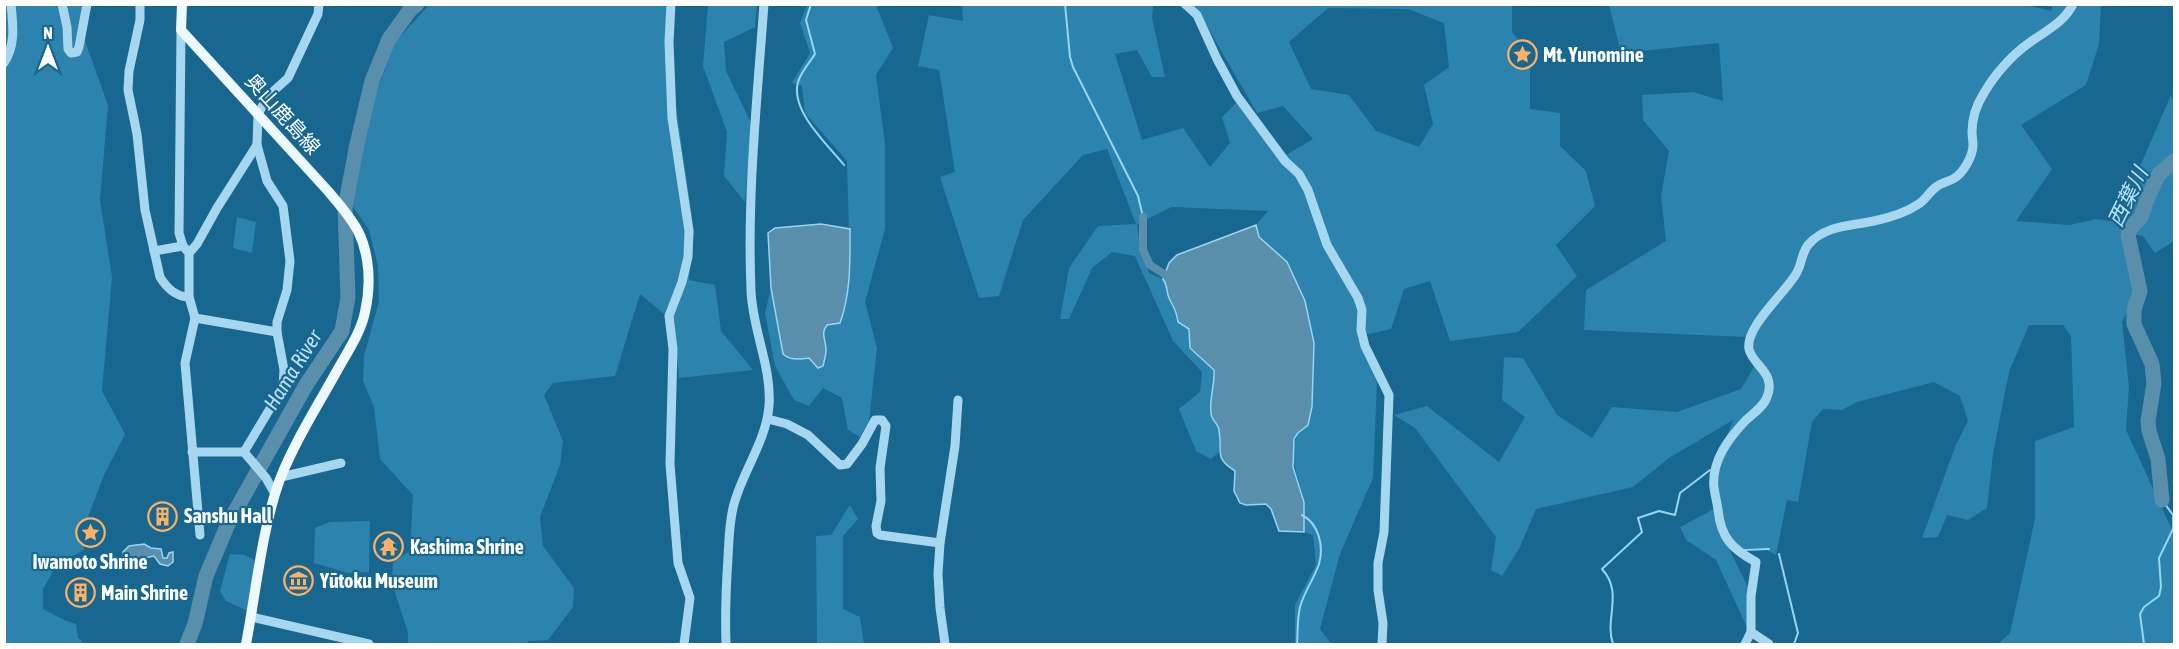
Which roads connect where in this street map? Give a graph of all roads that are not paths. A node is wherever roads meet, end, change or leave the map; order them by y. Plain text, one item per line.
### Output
1 (11, 4) edge
2 (62, 4) edge
3 (87, 4) edge
4 (140, 4) edge
5 (182, 4) edge
6 (319, 4) edge
7 (671, 4) edge
8 (764, 4) edge
9 (1185, 4) edge
10 (2073, 4) edge
11 (181, 30) junction
12 (4, 63) edge
13 (258, 114) junction
14 (257, 145) junction
15 (186, 250) junction
16 (154, 251) junction
17 (189, 297) junction
18 (195, 318) junction
19 (277, 332) junction
20 (958, 400) dead end
21 (768, 419) junction
22 (192, 452) junction
23 (247, 455) junction
24 (341, 463) dead end
25 (281, 477) junction
26 (275, 494) junction
27 (200, 535) dead end
28 (940, 543) junction
29 (251, 617) junction
30 (1751, 632) junction
31 (246, 645) edge
32 (369, 645) edge
33 (684, 645) edge
34 (726, 645) edge
35 (945, 645) edge
36 (1382, 645) edge
37 (1746, 645) edge
38 (1768, 645) edge

1 - 12 street
2 - 3 street
4 - 16 street
5 - 11 main road
6 - 13 street
7 - 33 street
8 - 21 street
9 - 36 street
10 - 30 street
11 - 13 main road, 奥山鹿島線
11 - 15 street
13 - 14 street
13 - 25 main road, 奥山鹿島線
14 - 15 street
14 - 19 street
15 - 16 street
15 - 17 street
16 - 17 street
17 - 18 street
18 - 19 street
18 - 22 street
19 - 23 street
20 - 28 street
21 - 28 street
21 - 34 street
22 - 23 street
22 - 27 street
23 - 26 street
24 - 25 street
25 - 26 main road, 奥山鹿島線
26 - 29 main road, 奥山鹿島線
28 - 35 street
29 - 31 main road, 奥山鹿島線
29 - 32 street
30 - 37 street
30 - 38 street

